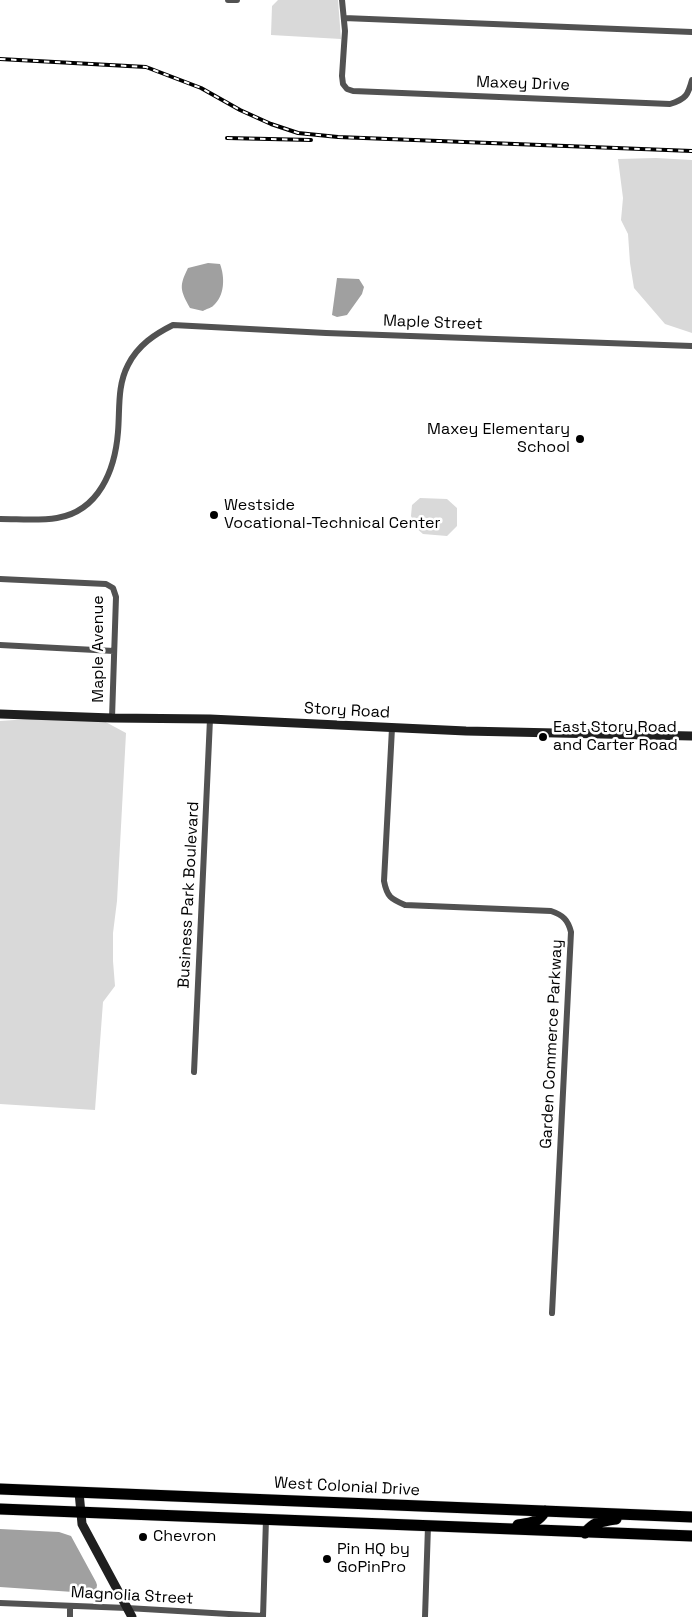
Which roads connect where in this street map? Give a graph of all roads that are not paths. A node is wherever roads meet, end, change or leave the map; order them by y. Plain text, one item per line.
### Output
1 (228, 0) edge
2 (237, 0) edge
3 (342, 0) edge
4 (344, 18) junction
5 (692, 32) edge
6 (692, 80) edge
7 (692, 346) edge
8 (0, 519) edge
9 (0, 578) edge
10 (0, 645) edge
11 (114, 651) junction
12 (0, 714) edge
13 (112, 718) junction
14 (210, 719) junction
15 (392, 728) junction
16 (692, 736) edge
17 (194, 1072) dead end
18 (552, 1313) dead end
19 (0, 1489) edge
20 (79, 1492) junction
21 (337, 1504) junction
22 (0, 1509) edge
23 (81, 1512) junction
24 (545, 1512) junction
25 (650, 1515) junction
26 (692, 1517) edge
27 (266, 1519) junction
28 (428, 1526) junction
29 (496, 1529) junction
30 (585, 1533) junction
31 (692, 1536) edge
32 (0, 1603) edge
33 (70, 1606) junction
34 (127, 1608) junction
35 (70, 1617) edge
36 (132, 1617) edge
37 (263, 1617) edge
38 (425, 1617) edge

1 - 2 street
3 - 4 street
4 - 5 street
4 - 6 street, Maxey Drive
7 - 8 street, Maple Street
9 - 11 street, Maple Avenue
10 - 11 street
11 - 13 street, Maple Avenue
12 - 13 street, Story Road
13 - 14 street, Story Road
14 - 15 street, Story Road
14 - 17 street, Business Park Boulevard
15 - 16 street, Story Road
15 - 18 street, Garden Commerce Parkway
19 - 20 highway, West Colonial Drive
20 - 21 highway, West Colonial Drive
20 - 23 street
21 - 24 highway, West Colonial Drive
21 - 27 highway
22 - 23 highway
23 - 27 highway
23 - 34 street
24 - 25 highway, West Colonial Drive
24 - 29 highway
25 - 26 highway, West Colonial Drive
25 - 30 highway
27 - 28 highway
27 - 37 street
28 - 29 highway
28 - 38 street
29 - 30 highway
30 - 31 highway
32 - 33 street, Magnolia Street
33 - 34 street, Magnolia Street
33 - 35 street
34 - 36 street
34 - 37 street, Magnolia Street

